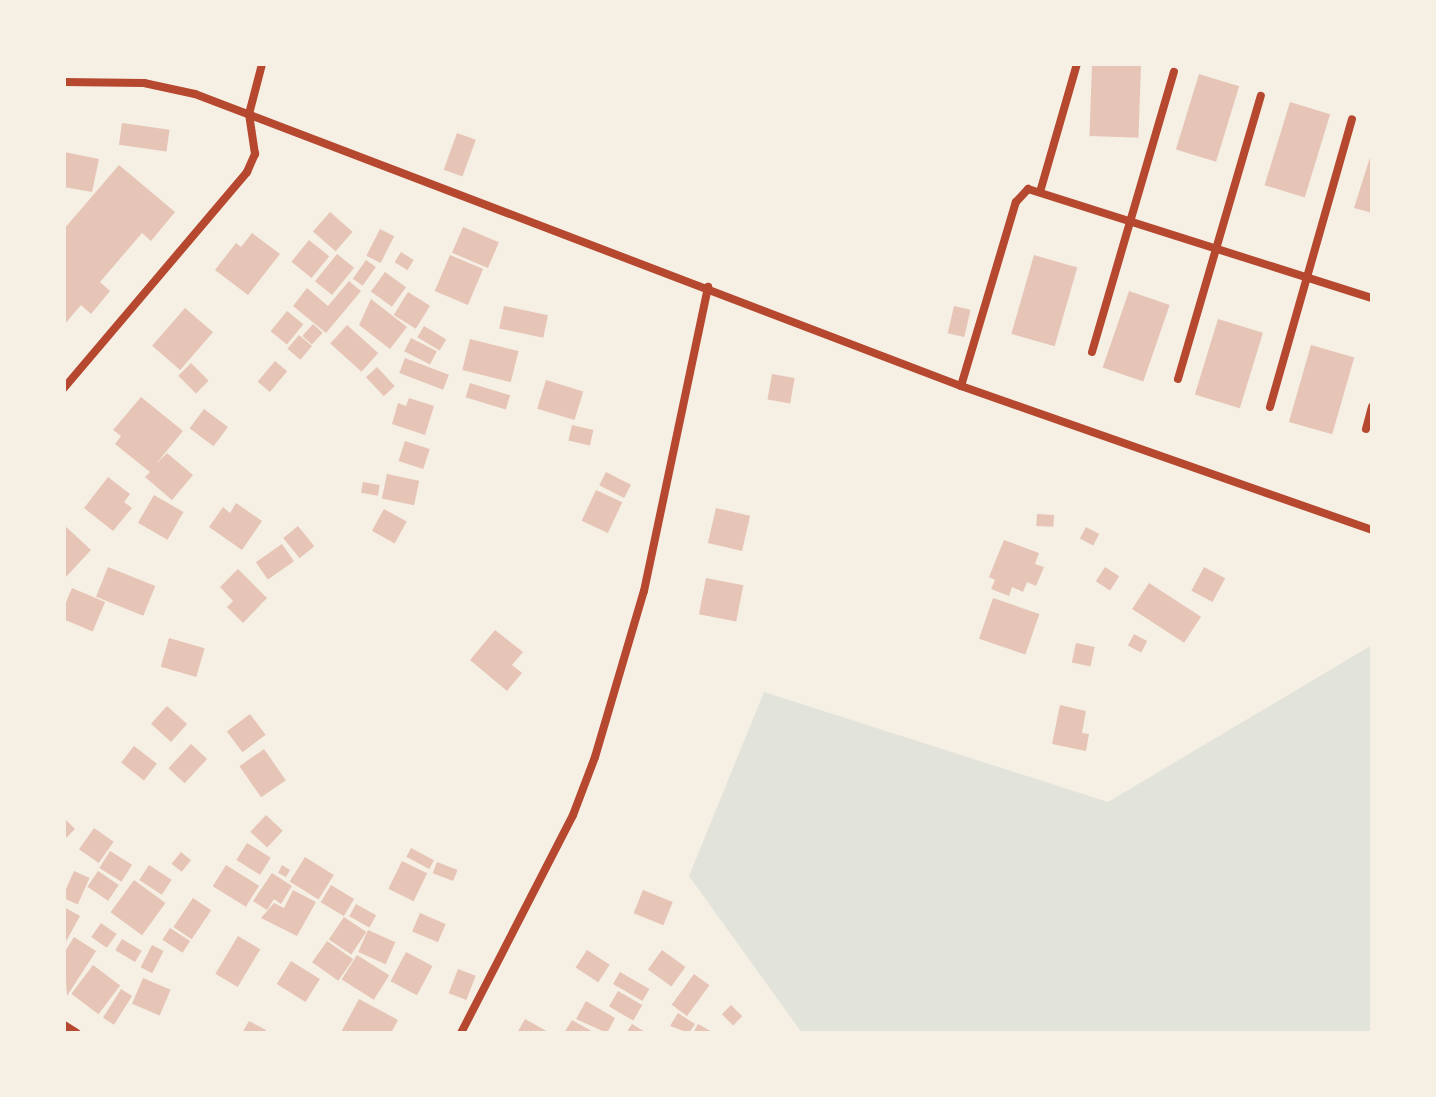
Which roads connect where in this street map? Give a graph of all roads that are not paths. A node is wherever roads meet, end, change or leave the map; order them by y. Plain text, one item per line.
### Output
1 (262, 64) edge
2 (1077, 64) edge
3 (1174, 72) dead end
4 (64, 82) edge
5 (1261, 96) dead end
6 (249, 114) junction
7 (1352, 119) dead end
8 (1040, 192) junction
9 (1129, 224) junction
10 (1216, 249) junction
11 (1307, 277) junction
12 (708, 287) junction
13 (1372, 298) edge
14 (1092, 352) dead end
15 (1178, 379) dead end
16 (961, 386) junction
17 (64, 388) edge
18 (1270, 407) dead end
19 (1372, 407) edge
20 (1366, 429) dead end
21 (1372, 530) edge
22 (64, 1025) edge
23 (77, 1033) edge
24 (461, 1033) edge

1 - 6 street
2 - 8 street
3 - 9 street
4 - 6 street
5 - 10 street
6 - 12 street
6 - 17 street
7 - 11 street
8 - 9 street
8 - 16 street
9 - 10 street
9 - 14 street
10 - 11 street
10 - 15 street
11 - 13 street
11 - 18 street
12 - 16 street
12 - 24 street
16 - 21 street
19 - 20 street
22 - 23 street

